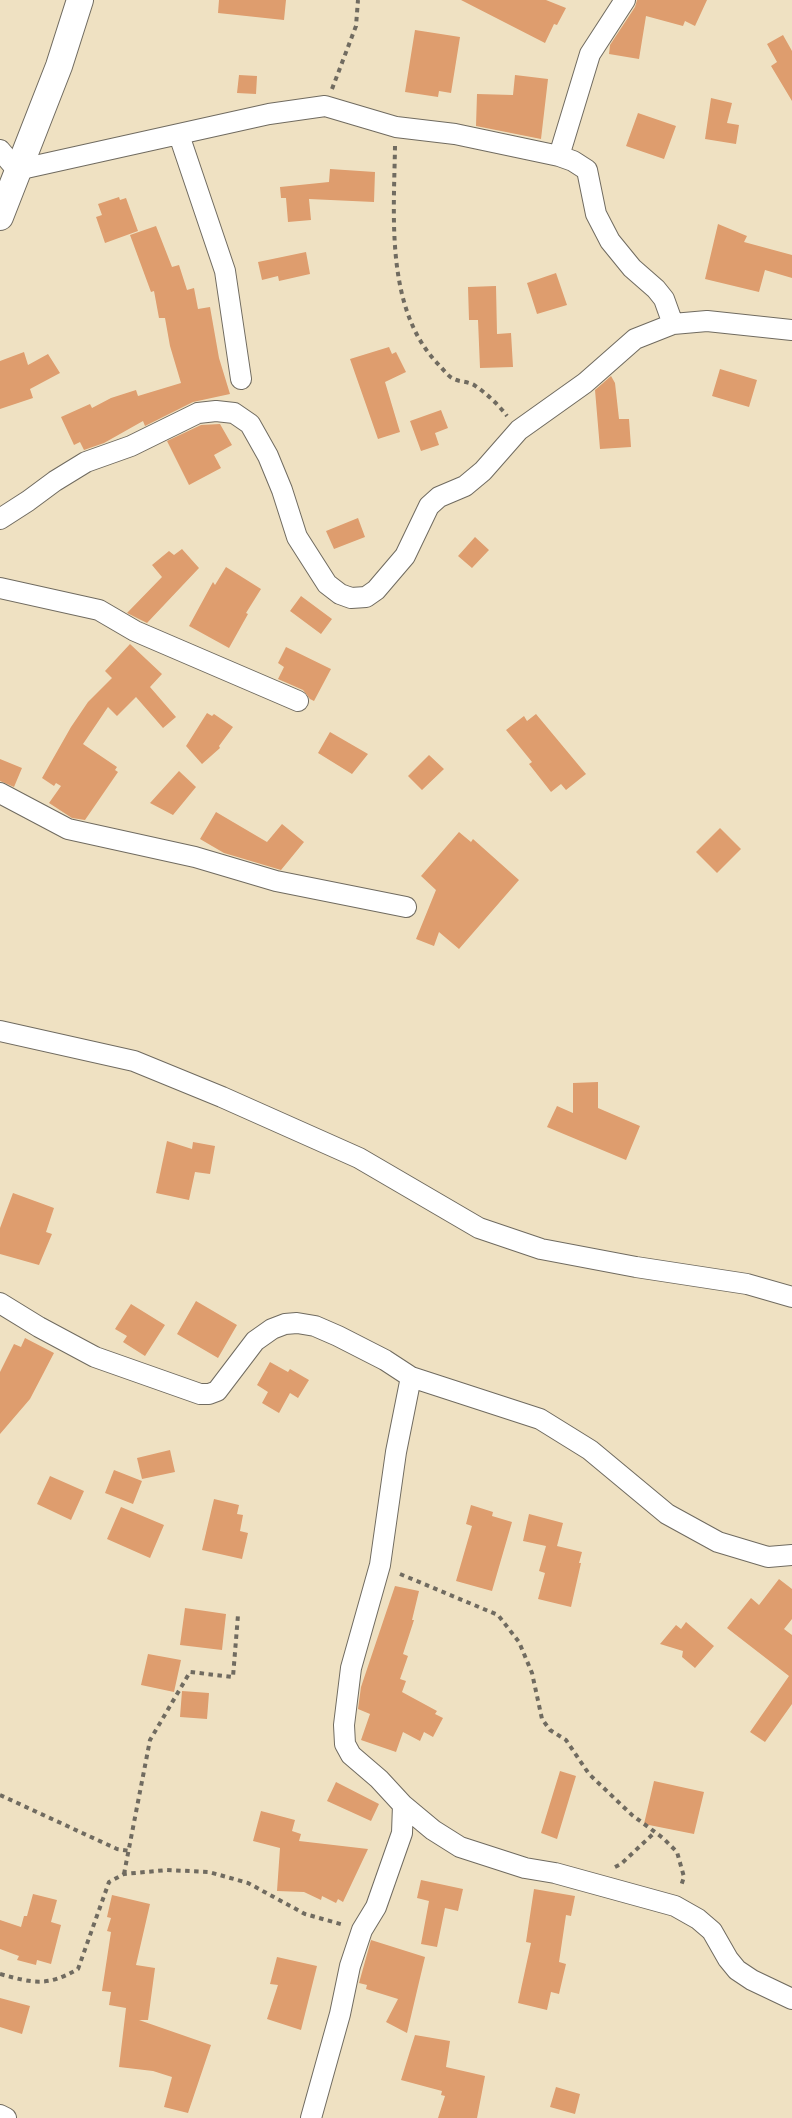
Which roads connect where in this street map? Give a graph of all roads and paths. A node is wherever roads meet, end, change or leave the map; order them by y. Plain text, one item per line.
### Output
1 (80, 0) edge
2 (358, 0) edge
3 (625, 0) edge
4 (325, 106) junction
5 (396, 127) junction
6 (178, 135) junction
7 (0, 150) edge
8 (559, 156) junction
9 (18, 170) junction
10 (0, 217) edge
11 (673, 324) junction
12 (792, 330) edge
13 (241, 379) dead end
14 (519, 430) junction
15 (0, 519) edge
16 (0, 588) edge
17 (298, 701) dead end
18 (0, 793) edge
19 (406, 907) dead end
20 (0, 1032) edge
21 (792, 1297) edge
22 (0, 1303) edge
23 (411, 1377) junction
24 (792, 1555) edge
25 (380, 1565) junction
26 (238, 1615) dead end
27 (0, 1796) edge
28 (403, 1805) junction
29 (654, 1833) junction
30 (130, 1851) junction
31 (124, 1874) junction
32 (581, 1880) junction
33 (675, 1906) junction
34 (362, 1930) junction
35 (0, 1974) edge
36 (792, 1999) edge
37 (0, 2115) edge
38 (6, 2118) edge
39 (311, 2118) edge

1 - 9 street
2 - 4 path
3 - 8 street
4 - 5 street
4 - 6 street
5 - 8 street
5 - 14 path
6 - 9 street
6 - 13 street
7 - 9 street
8 - 11 street
9 - 10 street
11 - 12 street
11 - 14 street
14 - 15 street
16 - 17 street
18 - 19 street
20 - 21 street
22 - 23 street
23 - 24 street
23 - 25 street
25 - 28 street
25 - 29 path
26 - 30 path
27 - 30 path
28 - 32 street
28 - 34 street
29 - 32 path
29 - 33 path
30 - 31 path
31 - 34 path
31 - 35 path
32 - 33 street
33 - 36 street
34 - 39 street
37 - 38 street

